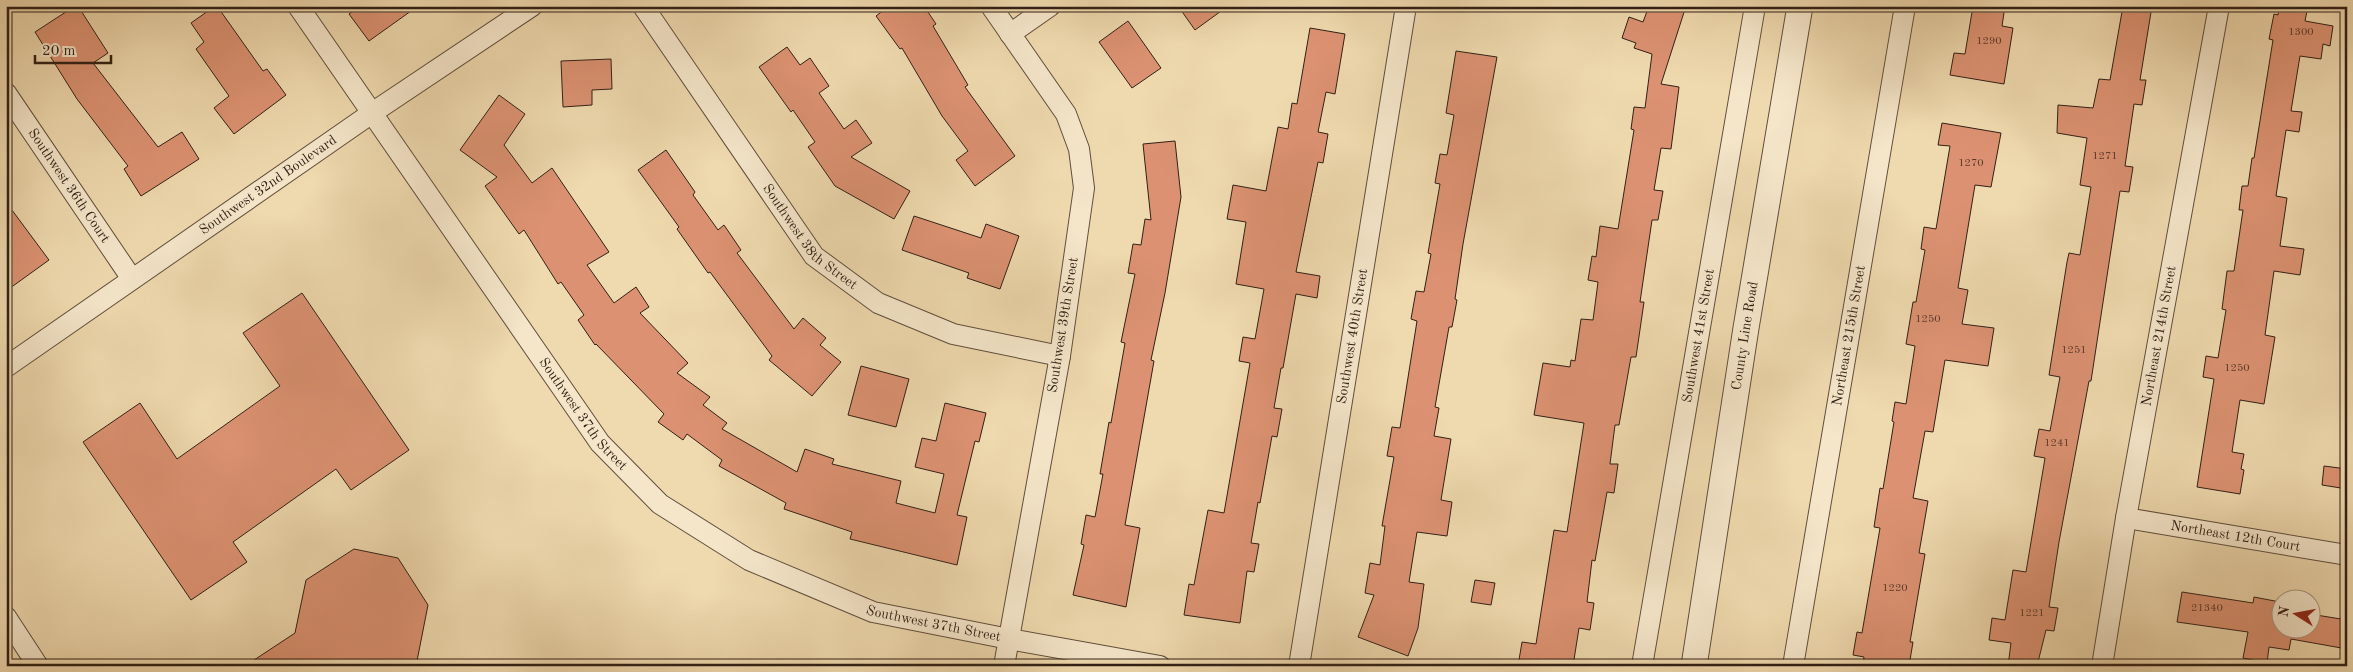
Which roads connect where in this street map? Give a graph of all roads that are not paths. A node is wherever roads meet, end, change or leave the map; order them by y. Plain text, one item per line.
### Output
1 (298, 6) edge
2 (532, 6) edge
3 (643, 6) edge
4 (991, 6) edge
5 (1050, 6) edge
6 (1406, 6) edge
7 (1755, 6) edge
8 (1800, 6) edge
9 (1905, 6) edge
10 (2219, 6) edge
11 (1010, 34) junction
12 (6, 93) edge
13 (372, 113) junction
14 (132, 279) junction
15 (1060, 356) junction
16 (6, 367) edge
17 (2126, 518) junction
18 (2347, 555) edge
19 (6, 617) edge
20 (1009, 639) junction
21 (38, 666) edge
22 (1004, 666) edge
23 (1160, 666) edge
24 (1299, 666) edge
25 (1642, 666) edge
26 (1694, 666) edge
27 (1793, 666) edge
28 (2102, 666) edge

1 - 13 street, Southwest 37th Street
2 - 13 street, Southwest 32nd Boulevard
3 - 15 street, Southwest 38th Street
4 - 11 street, Southwest 39th Street
5 - 11 street
6 - 24 street, Southwest 40th Street
7 - 25 street, Southwest 41st Street
8 - 26 street, County Line Road
9 - 27 street, Northeast 215th Street
10 - 17 street, Northeast 214th Street
11 - 15 street, Southwest 39th Street
12 - 14 street, Southwest 36th Court
13 - 14 street, Southwest 32nd Boulevard
13 - 20 street, Southwest 37th Street
14 - 16 street, Southwest 32nd Boulevard
15 - 20 street, Southwest 39th Street
17 - 18 street, Northeast 12th Court
17 - 28 street, Northeast 214th Street
19 - 21 street
20 - 22 street, Southwest 39th Street
20 - 23 street, Southwest 37th Street

